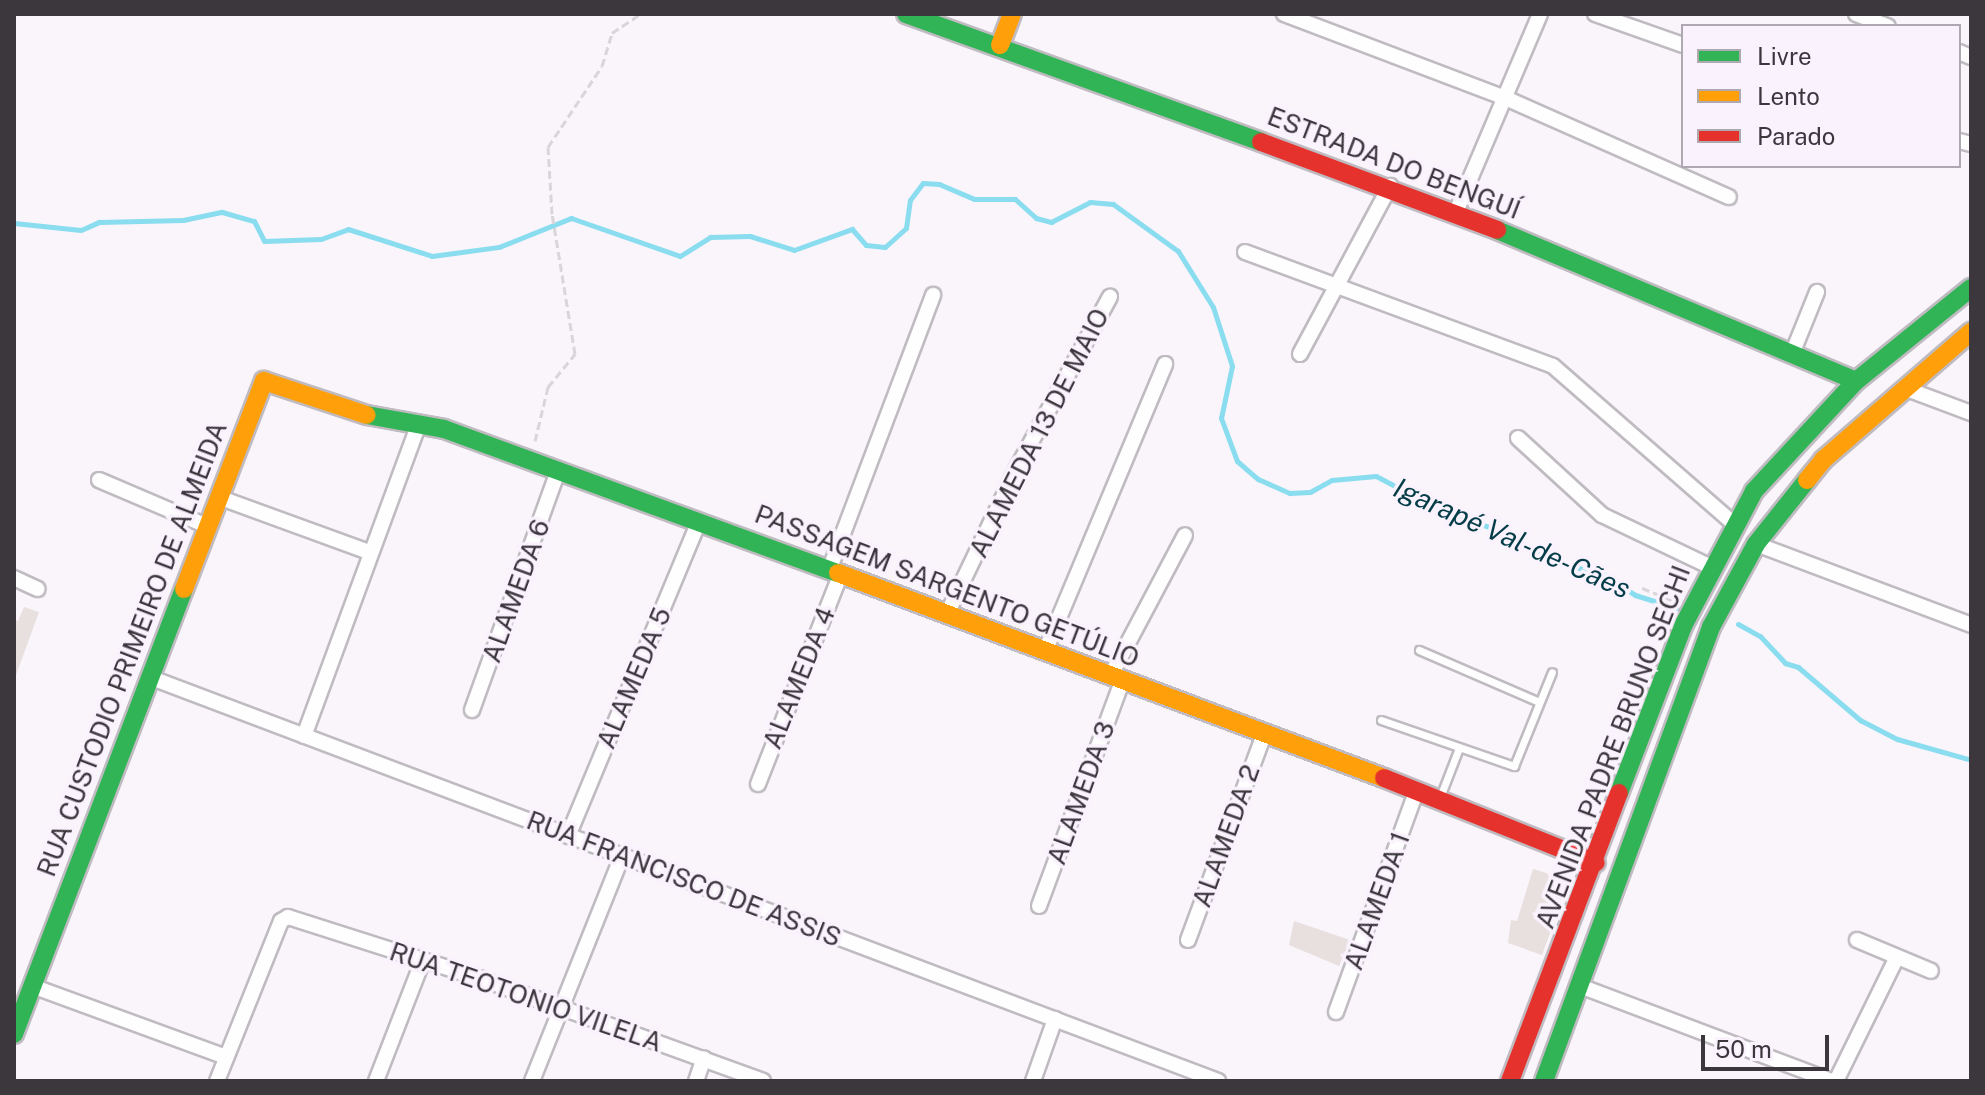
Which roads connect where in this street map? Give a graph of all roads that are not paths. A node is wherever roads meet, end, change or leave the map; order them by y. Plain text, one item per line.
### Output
1 (906, 14) edge
2 (1012, 14) edge
3 (1284, 14) edge
4 (1540, 14) edge
5 (1595, 14) edge
6 (1856, 14) edge
7 (1883, 24) edge
8 (1681, 44) edge
9 (1000, 45) junction
10 (1503, 97) junction
11 (1390, 186) junction
12 (1729, 197) dead end
13 (1456, 212) junction
14 (1245, 252) dead end
15 (1341, 284) junction
16 (1971, 288) edge
17 (1817, 292) dead end
18 (933, 295) dead end
19 (1110, 297) dead end
20 (1969, 338) edge
21 (1300, 354) dead end
22 (1792, 354) junction
23 (1165, 364) dead end
24 (273, 381) joint
25 (1856, 381) junction
26 (1904, 388) junction
27 (1971, 413) edge
28 (419, 423) junction
29 (1518, 438) dead end
30 (558, 471) junction
31 (99, 480) dead end
32 (218, 497) junction
33 (699, 521) junction
34 (1734, 524) junction
35 (207, 526) junction
36 (1185, 535) dead end
37 (1761, 545) junction
38 (369, 552) junction
39 (1711, 567) junction
40 (835, 571) junction
41 (14, 578) edge
42 (38, 589) dead end
43 (948, 612) junction
44 (1971, 625) edge
45 (1046, 649) junction
46 (1419, 650) dead end
47 (1552, 672) dead end
48 (149, 677) junction
49 (1117, 677) junction
50 (1539, 702) junction
51 (472, 710) dead end
52 (1381, 720) dead end
53 (1265, 732) junction
54 (304, 736) junction
55 (1459, 748) junction
56 (758, 784) dead end
57 (1417, 790) junction
58 (1439, 799) junction
59 (568, 836) junction
60 (622, 856) junction
61 (1596, 863) junction
62 (1039, 906) dead end
63 (1188, 940) dead end
64 (1857, 940) dead end
65 (1897, 957) junction
66 (423, 960) junction
67 (1931, 971) dead end
68 (32, 986) junction
69 (1580, 986) junction
70 (560, 1007) junction
71 (1336, 1012) dead end
72 (1055, 1019) junction
73 (14, 1034) edge
74 (226, 1057) junction
75 (704, 1058) junction
76 (217, 1081) edge
77 (376, 1081) edge
78 (532, 1081) edge
79 (696, 1081) edge
80 (763, 1081) edge
81 (1033, 1081) edge
82 (1218, 1081) edge
83 (1510, 1081) edge
84 (1544, 1081) edge
85 (1834, 1081) edge

1 - 9 street, ESTRADA DO BENGUÍ
2 - 9 street
3 - 10 street
4 - 10 street
5 - 8 street
6 - 7 street
9 - 11 street, ESTRADA DO BENGUÍ
10 - 12 street
10 - 13 street
11 - 13 street, ESTRADA DO BENGUÍ
11 - 15 street
13 - 22 street, ESTRADA DO BENGUÍ
14 - 15 street
15 - 21 street
15 - 34 street
16 - 25 street, AVENIDA PADRE BRUNO SECHI
17 - 22 street
18 - 40 street, ALAMEDA 4
19 - 43 street, ALAMEDA 13 DE MAIO
20 - 26 street, AVENIDA PADRE BRUNO SECHI
22 - 25 street, ESTRADA DO BENGUÍ
23 - 45 street
24 - 28 street, PASSAGEM SARGENTO GETÚLIO
24 - 32 street, RUA CUSTODIO PRIMEIRO DE ALMEIDA
25 - 34 street, AVENIDA PADRE BRUNO SECHI
26 - 27 street
26 - 37 street, AVENIDA PADRE BRUNO SECHI
28 - 30 street, PASSAGEM SARGENTO GETÚLIO
28 - 38 street
29 - 39 street
30 - 33 street, PASSAGEM SARGENTO GETÚLIO
30 - 51 street, ALAMEDA 6
31 - 35 street
32 - 35 street, RUA CUSTODIO PRIMEIRO DE ALMEIDA
32 - 38 street
33 - 40 street, PASSAGEM SARGENTO GETÚLIO
33 - 59 street, ALAMEDA 5
34 - 39 street, AVENIDA PADRE BRUNO SECHI
35 - 48 street, RUA CUSTODIO PRIMEIRO DE ALMEIDA
36 - 49 street, ALAMEDA 3
37 - 44 street
37 - 69 street, AVENIDA PADRE BRUNO SECHI
38 - 54 street
39 - 61 street, AVENIDA PADRE BRUNO SECHI
40 - 43 street, PASSAGEM SARGENTO GETÚLIO
40 - 56 street, ALAMEDA 4
41 - 42 street
43 - 45 street, PASSAGEM SARGENTO GETÚLIO
45 - 49 street, PASSAGEM SARGENTO GETÚLIO
46 - 50 lane
47 - 50 lane
48 - 54 street, RUA FRANCISCO DE ASSIS
48 - 68 street, RUA CUSTODIO PRIMEIRO DE ALMEIDA
49 - 53 street, PASSAGEM SARGENTO GETÚLIO
49 - 62 street, ALAMEDA 3
50 - 55 lane
52 - 55 lane
53 - 57 street, PASSAGEM SARGENTO GETÚLIO
53 - 63 street, ALAMEDA 2
54 - 59 street, RUA FRANCISCO DE ASSIS
55 - 58 lane
57 - 58 street, PASSAGEM SARGENTO GETÚLIO
57 - 71 street, ALAMEDA 1
58 - 61 street, PASSAGEM SARGENTO GETÚLIO
59 - 60 street, RUA FRANCISCO DE ASSIS
60 - 70 street
60 - 72 street, RUA FRANCISCO DE ASSIS
61 - 83 street, AVENIDA PADRE BRUNO SECHI
64 - 65 street
65 - 67 street
65 - 85 street
66 - 70 street, RUA TEOTONIO VILELA
66 - 74 street, RUA TEOTONIO VILELA
66 - 77 street
68 - 73 street, RUA CUSTODIO PRIMEIRO DE ALMEIDA
68 - 74 street
69 - 84 street, AVENIDA PADRE BRUNO SECHI
69 - 85 street
70 - 75 street, RUA TEOTONIO VILELA
70 - 78 street
72 - 81 street
72 - 82 street, RUA FRANCISCO DE ASSIS
74 - 76 street
75 - 79 street
75 - 80 street, RUA TEOTONIO VILELA

